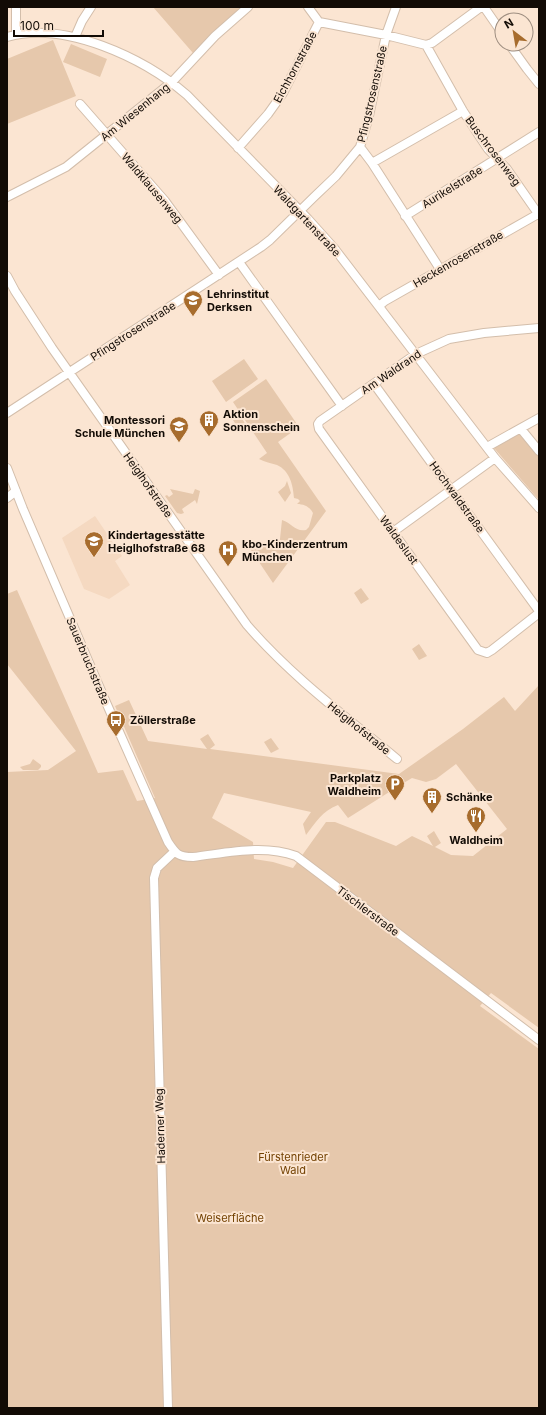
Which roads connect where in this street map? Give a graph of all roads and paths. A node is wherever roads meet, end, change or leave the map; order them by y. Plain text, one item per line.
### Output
1 (16, 7) edge
2 (91, 7) edge
3 (248, 7) edge
4 (308, 7) edge
5 (396, 7) edge
6 (483, 7) edge
7 (319, 22) junction
8 (494, 22) edge
9 (16, 34) junction
10 (386, 35) junction
11 (7, 37) edge
12 (75, 37) junction
13 (426, 45) junction
14 (515, 52) edge
15 (172, 82) junction
16 (539, 84) edge
17 (80, 104) dead end
18 (463, 111) junction
19 (539, 132) edge
20 (107, 134) junction
21 (360, 147) junction
22 (238, 148) junction
23 (498, 158) junction
24 (372, 163) junction
25 (7, 196) edge
26 (300, 211) junction
27 (539, 214) edge
28 (405, 216) junction
29 (239, 262) junction
30 (440, 269) junction
31 (219, 275) junction
32 (7, 276) edge
33 (378, 306) junction
34 (539, 328) edge
35 (416, 354) junction
36 (70, 373) junction
37 (374, 384) junction
38 (342, 406) junction
39 (7, 413) edge
40 (539, 418) edge
41 (320, 421) joint
42 (521, 429) junction
43 (487, 447) junction
44 (539, 451) edge
45 (496, 458) junction
46 (7, 468) edge
47 (452, 490) junction
48 (16, 491) junction
49 (7, 498) edge
50 (539, 508) edge
51 (393, 532) junction
52 (539, 612) edge
53 (397, 759) dead end
54 (174, 852) junction
55 (539, 1040) edge
56 (168, 1408) edge

1 - 9 street
2 - 12 street
3 - 15 street, Am Wiesenhang
4 - 7 street
5 - 10 street, Pfingstrosenstraße
6 - 8 street
6 - 13 street
7 - 10 street
7 - 22 street, Eichhornstraße
9 - 11 street, Waldgartenstraße
9 - 12 street, Waldgartenstraße
10 - 13 street
10 - 21 street, Pfingstrosenstraße
12 - 15 street, Waldgartenstraße
13 - 18 street, Buschrosenweg
14 - 16 street
15 - 20 street, Am Wiesenhang
15 - 22 street, Waldgartenstraße
17 - 20 street, Waldklausenweg
18 - 23 street, Buschrosenweg
18 - 24 street
19 - 23 street, Aurikelstraße
20 - 25 street, Am Wiesenhang
20 - 31 street, Waldklausenweg
21 - 24 street
21 - 26 street, Pfingstrosenstraße
22 - 26 street, Waldgartenstraße
23 - 27 street, Buschrosenweg
23 - 28 street, Aurikelstraße
24 - 28 street
26 - 29 street, Pfingstrosenstraße
26 - 33 street, Waldgartenstraße
27 - 30 street, Heckenrosenstraße
28 - 30 street
29 - 31 street, Pfingstrosenstraße
29 - 38 street
30 - 33 street, Heckenrosenstraße
31 - 36 street, Pfingstrosenstraße
32 - 36 street, Heiglhofstraße
33 - 35 street, Waldgartenstraße
34 - 35 street, Am Waldrand
35 - 37 street, Am Waldrand
35 - 43 street, Waldgartenstraße
36 - 39 street, Pfingstrosenstraße
36 - 53 street, Heiglhofstraße
37 - 38 street, Am Waldrand
37 - 47 street, Hochwaldstraße
38 - 41 street, Am Waldrand
40 - 42 street
41 - 51 street, Waldeslust
42 - 43 street
42 - 44 street
43 - 45 street, Waldgartenstraße
45 - 47 street
45 - 50 street, Waldgartenstraße
46 - 48 street, Sauerbruchstraße
47 - 51 street
47 - 52 street, Hochwaldstraße
48 - 49 street
48 - 54 street, Sauerbruchstraße
51 - 52 street, Waldeslust
54 - 55 street, Tischlerstraße
54 - 56 street, Haderner Weg

